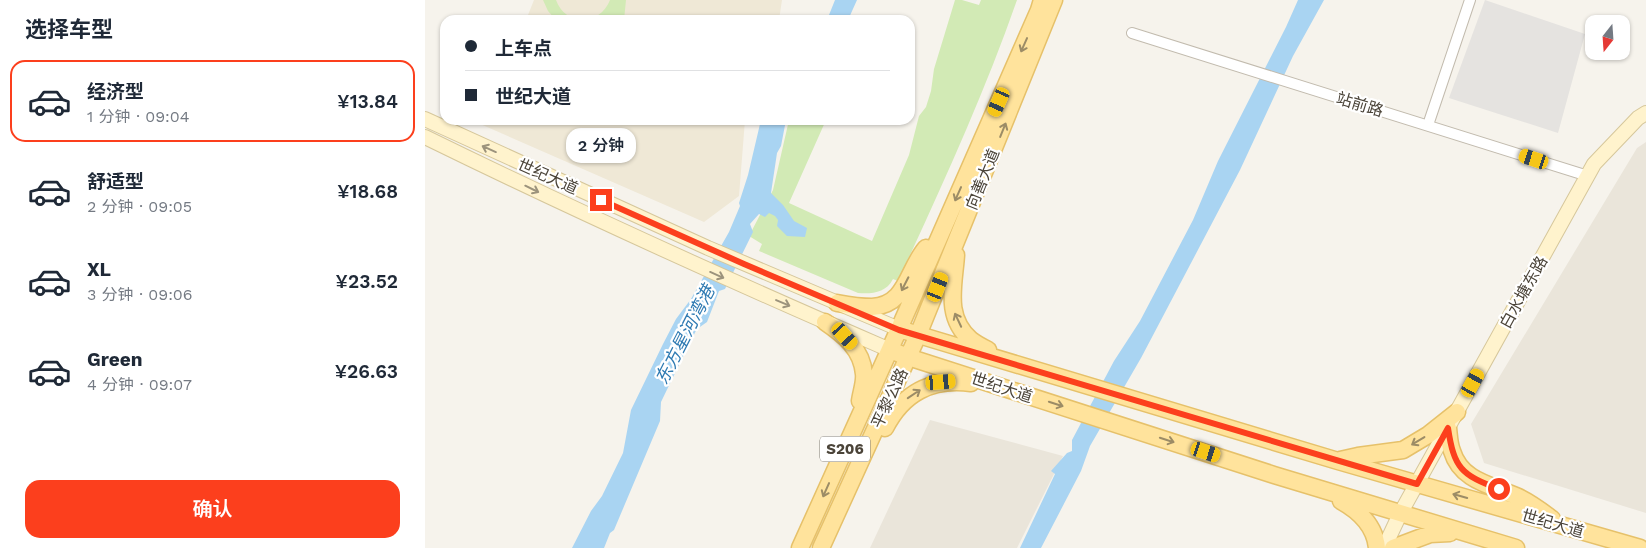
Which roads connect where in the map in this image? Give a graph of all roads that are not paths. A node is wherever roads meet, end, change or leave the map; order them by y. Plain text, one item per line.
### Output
1 (1042, 0) edge
2 (1054, 0) edge
3 (1470, 0) edge
4 (1131, 33) dead end
5 (1646, 113) edge
6 (425, 120) edge
7 (1428, 125) junction
8 (425, 137) edge
9 (1588, 176) junction
10 (943, 230) junction
11 (957, 240) junction
12 (837, 303) junction
13 (825, 322) junction
14 (899, 330) junction
15 (919, 335) junction
16 (890, 350) junction
17 (908, 357) junction
18 (1007, 361) junction
19 (999, 386) junction
20 (1457, 412) junction
21 (858, 420) junction
22 (1448, 428) junction
23 (1338, 461) junction
24 (855, 474) junction
25 (1274, 475) junction
26 (1417, 484) junction
27 (1400, 514) junction
28 (1557, 524) junction
29 (1467, 533) junction
30 (800, 548) edge
31 (821, 548) edge
32 (1377, 548) edge
33 (1384, 548) edge
34 (1393, 548) edge
35 (1516, 548) edge
36 (1640, 548) edge

1 -> 10 main road, 向善大道 / S206
11 -> 2 main road, 向善大道 / S206
3 - 7 street
4 - 7 street, 站前路
5 - 9 main road, 白水塘东路
12 -> 6 main road, 世纪大道
7 - 9 street, 站前路
8 -> 13 main road, 世纪大道
9 - 20 main road, 白水塘东路
10 -> 12 main road
10 - 14 main road, 向善大道 / S206
11 - 15 main road, 向善大道 / S206
18 -> 11 main road
12 - 14 main road, 世纪大道
13 - 16 main road, 世纪大道
13 - 21 main road
14 - 15 main road, 世纪大道
14 - 16 main road, 向善大道 / S206
15 - 17 main road, 向善大道 / S206
15 - 18 main road, 世纪大道
16 - 17 main road, 世纪大道
16 - 21 main road, 平黎公路 / S206
17 - 19 main road, 世纪大道
17 - 24 main road, 平黎公路 / S206
18 - 23 main road, 世纪大道
24 -> 19 main road
19 -> 25 main road, 世纪大道
20 - 22 main road, 白水塘东路
20 -> 23 main road
21 -> 30 main road, 平黎公路 / S206
22 - 26 main road, 白水塘东路
22 - 28 main road
23 - 26 main road, 世纪大道
24 - 31 main road, 平黎公路 / S206
25 - 27 main road, 世纪大道
25 - 32 main road
26 - 27 main road, 白水塘东路
28 -> 26 main road, 世纪大道
27 - 29 main road, 世纪大道
27 - 33 main road, 白水塘东路
28 - 36 main road, 世纪大道
29 - 34 main road
29 - 35 main road, 世纪大道

